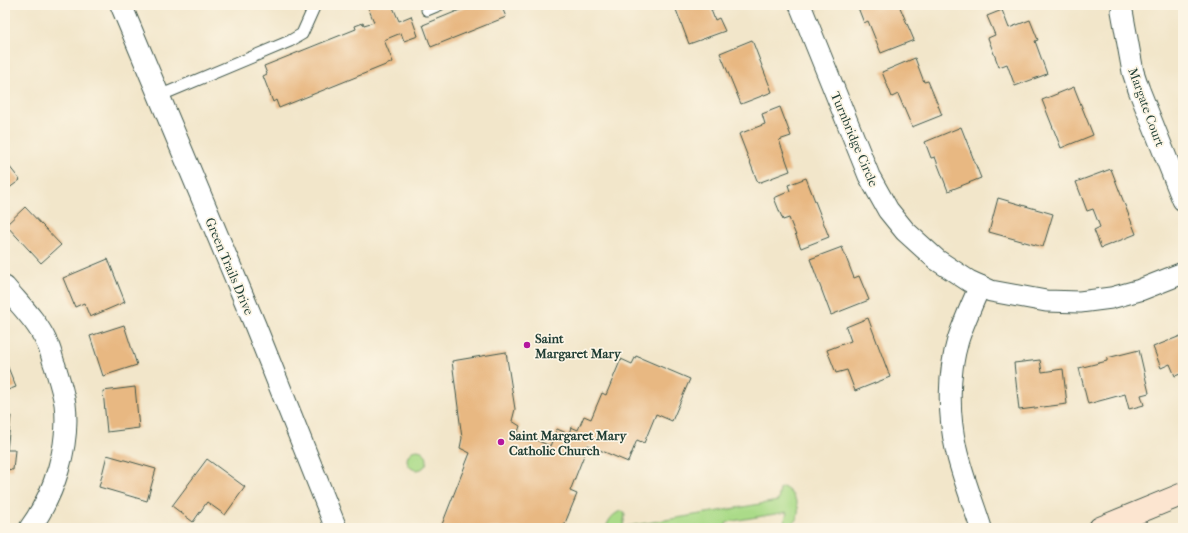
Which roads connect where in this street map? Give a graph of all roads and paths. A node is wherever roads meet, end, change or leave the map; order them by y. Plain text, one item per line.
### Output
1 (121, 5) edge
2 (315, 5) edge
3 (439, 5) edge
4 (800, 5) edge
5 (427, 10) dead end
6 (1122, 11) dead end
7 (159, 96) junction
8 (1183, 200) edge
9 (1183, 273) edge
10 (980, 286) junction
11 (5, 287) edge
12 (1183, 494) edge
13 (31, 528) edge
14 (336, 528) edge
15 (981, 528) edge
16 (1100, 528) edge

1 - 7 street, Green Trails Drive
2 - 7 lane
3 - 5 lane
4 - 10 street, Turnbridge Circle
6 - 8 street, Margate Court
7 - 14 street, Green Trails Drive
9 - 10 street, Turnbridge Circle
10 - 15 street
11 - 13 street
12 - 16 main road

